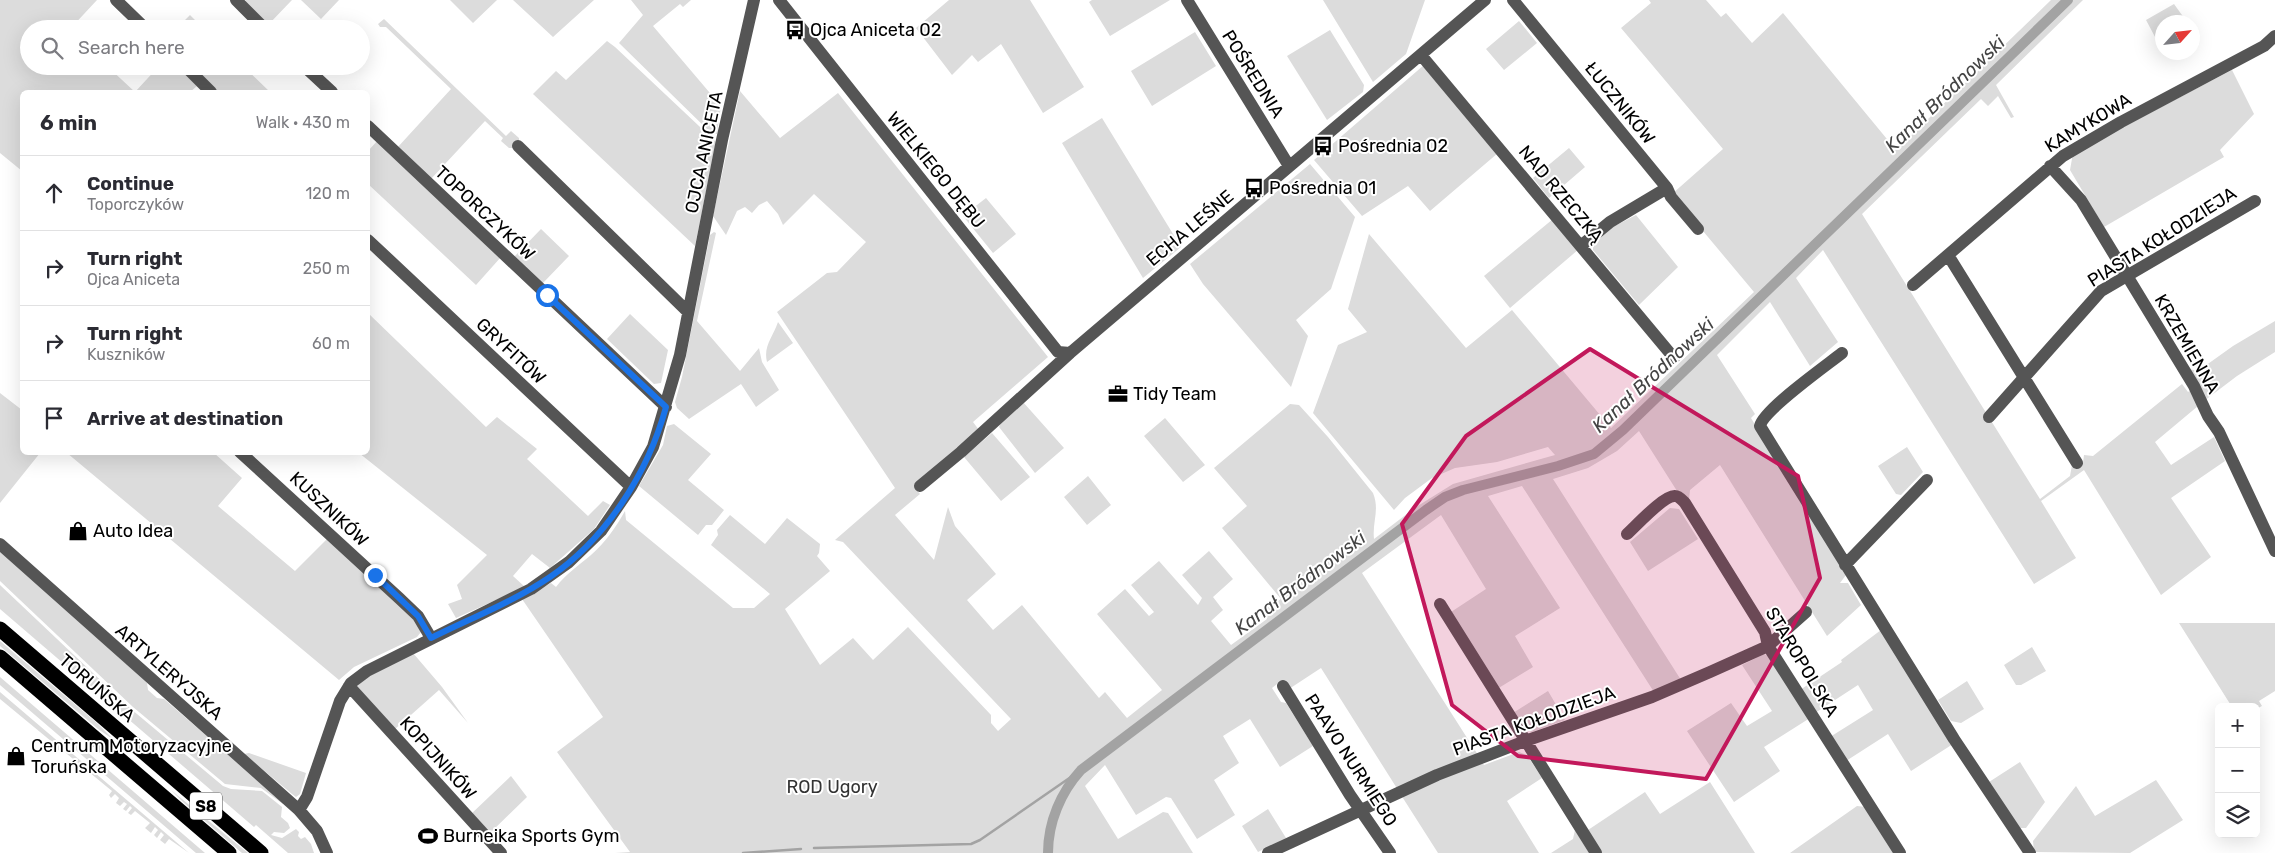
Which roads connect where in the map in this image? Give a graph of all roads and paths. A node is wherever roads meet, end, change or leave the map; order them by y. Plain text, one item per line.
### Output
1 (116, 0) edge
2 (236, 0) edge
3 (754, 0) edge
4 (779, 0) edge
5 (1187, 0) edge
6 (1485, 0) edge
7 (1513, 0) edge
8 (137, 20) edge
9 (256, 20) edge
10 (2275, 36) edge
11 (1420, 54) junction
12 (194, 75) edge
13 (314, 75) edge
14 (209, 90) edge
15 (330, 90) edge
16 (370, 128) edge
17 (518, 146) dead end
18 (1289, 166) junction
19 (2050, 166) junction
20 (1667, 188) junction
21 (2255, 201) dead end
22 (1698, 229) dead end
23 (370, 242) edge
24 (1582, 246) junction
25 (1948, 254) junction
26 (2126, 277) junction
27 (1913, 285) dead end
28 (688, 312) junction
29 (1070, 353) junction
30 (1842, 353) dead end
31 (1674, 358) dead end
32 (2025, 377) junction
33 (666, 407) junction
34 (1989, 417) dead end
35 (243, 455) edge
36 (2077, 463) dead end
37 (1927, 480) dead end
38 (920, 486) dead end
39 (631, 487) junction
40 (1627, 534) dead end
41 (0, 544) edge
42 (2275, 550) edge
43 (1845, 565) junction
44 (1440, 604) dead end
45 (1806, 612) dead end
46 (0, 621) edge
47 (0, 629) edge
48 (431, 638) junction
49 (1768, 646) junction
50 (0, 658) edge
51 (58, 679) junction
52 (348, 686) junction
53 (1283, 686) dead end
54 (1524, 741) junction
55 (299, 810) junction
56 (1361, 810) junction
57 (229, 853) edge
58 (261, 853) edge
59 (327, 853) edge
60 (501, 853) edge
61 (1268, 853) edge
62 (1390, 853) edge
63 (1596, 853) edge
64 (1900, 853) edge
65 (2030, 853) edge

1 - 8 street
2 - 9 street
3 - 28 street, OJCA ANICETA
4 - 29 street, WIELKIEGO DĘBU
5 - 18 street, POŚREDNIA
6 - 11 street, ECHA LEŚNE
7 - 20 street, ŁUCZNIKÓW
10 - 19 street, KAMYKOWA
11 - 18 street, ECHA LEŚNE
11 - 24 street, NAD RZECZKĄ
12 - 14 street
13 - 15 street
16 - 33 street, TOPORCZYKÓW
17 - 28 street
18 - 29 street, ECHA LEŚNE
19 - 25 street, KAMYKOWA
19 - 26 street, KRZEMIENNA
20 - 22 street, ŁUCZNIKÓW
20 - 24 street
21 - 26 street, PIASTA KOŁODZIEJA
23 - 39 street, GRYFITÓW
24 - 31 street, NAD RZECZKĄ
25 - 27 street, KAMYKOWA
25 - 32 street
26 - 32 street, PIASTA KOŁODZIEJA
26 - 42 street, KRZEMIENNA
28 - 33 street, OJCA ANICETA
29 - 38 street, ECHA LEŚNE
30 - 43 street
32 - 34 street, PIASTA KOŁODZIEJA
32 - 36 street
33 - 39 street, OJCA ANICETA
35 - 48 street, KUSZNIKÓW
37 - 43 street
39 - 48 street, OJCA ANICETA
40 - 49 street, STAROPOLSKA
41 - 55 street, ARTYLERYJSKA
43 - 65 street
44 - 54 street
45 - 49 street, PIASTA KOŁODZIEJA
46 - 51 highway
47 - 51 highway, TORUŃSKA / S8
48 - 52 street, OJCA ANICETA
49 - 54 street, PIASTA KOŁODZIEJA
49 - 64 street, STAROPOLSKA
50 - 57 highway, S8
51 - 58 highway, TORUŃSKA / S8
52 - 55 street, OJCA ANICETA
52 - 60 street, KOPIJNIKÓW
53 - 56 street, PAAVO NURMIEGO
54 - 56 street, PIASTA KOŁODZIEJA
54 - 63 street
55 - 59 street, ARTYLERYJSKA
56 - 61 street, PIASTA KOŁODZIEJA
56 - 62 street, PAAVO NURMIEGO

